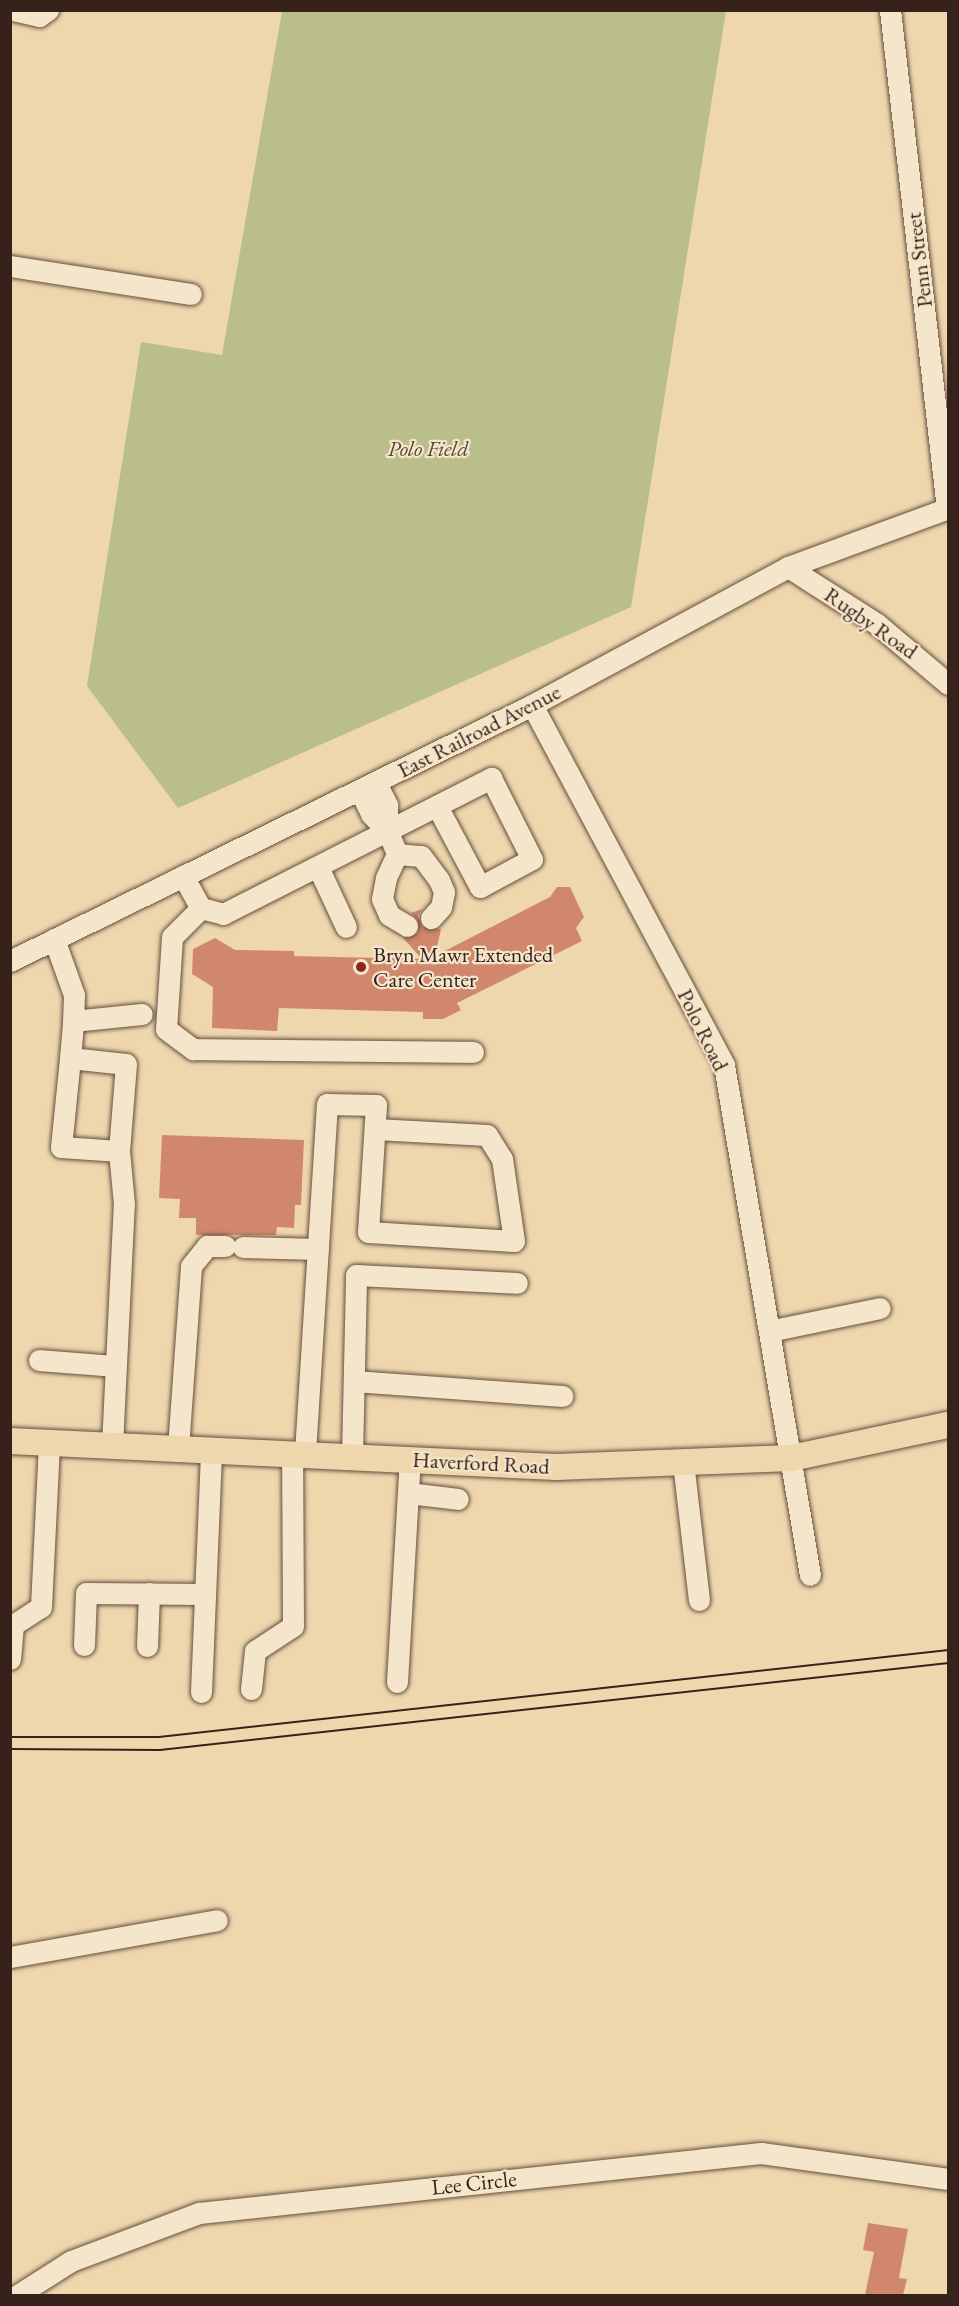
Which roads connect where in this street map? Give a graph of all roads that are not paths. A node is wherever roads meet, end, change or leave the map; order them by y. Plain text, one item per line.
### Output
1 (14, 10) edge
2 (48, 10) edge
3 (890, 10) edge
4 (10, 266) edge
5 (191, 294) dead end
6 (948, 508) edge
7 (788, 567) junction
8 (948, 684) edge
9 (532, 705) junction
10 (368, 787) junction
11 (436, 806) junction
12 (387, 830) junction
13 (397, 854) junction
14 (318, 867) junction
15 (183, 876) junction
16 (201, 908) junction
17 (431, 918) dead end
18 (407, 926) dead end
19 (346, 927) dead end
20 (54, 939) junction
21 (10, 961) edge
22 (142, 1014) dead end
23 (73, 1021) junction
24 (473, 1052) dead end
25 (70, 1058) junction
26 (375, 1129) junction
27 (119, 1151) junction
28 (318, 1250) junction
29 (517, 1283) dead end
30 (880, 1308) dead end
31 (769, 1331) junction
32 (39, 1360) dead end
33 (116, 1366) junction
34 (354, 1381) junction
35 (562, 1396) dead end
36 (948, 1425) edge
37 (10, 1441) edge
38 (49, 1443) junction
39 (112, 1446) junction
40 (178, 1448) junction
41 (211, 1449) junction
42 (299, 1453) junction
43 (352, 1456) junction
44 (791, 1458) junction
45 (410, 1459) junction
46 (683, 1462) junction
47 (408, 1493) junction
48 (458, 1499) dead end
49 (810, 1575) dead end
50 (149, 1593) junction
51 (205, 1594) junction
52 (699, 1600) dead end
53 (84, 1645) dead end
54 (147, 1646) dead end
55 (10, 1659) edge
56 (398, 1682) dead end
57 (251, 1689) dead end
58 (201, 1692) dead end
59 (217, 1920) dead end
60 (10, 1957) edge
61 (948, 2179) edge
62 (16, 2295) edge

1 - 2 street
3 - 6 street, Penn Street
4 - 5 street
6 - 7 street, East Railroad Avenue
7 - 8 street, Rugby Road
7 - 9 street, East Railroad Avenue
9 - 10 street, East Railroad Avenue
9 - 31 street, Polo Road
10 - 12 street
10 - 15 street, East Railroad Avenue
11 - 11 street
11 - 12 street
12 - 13 street
12 - 14 street
13 - 17 street
13 - 18 street
14 - 16 street
14 - 19 street
15 - 16 street
15 - 20 street, East Railroad Avenue
16 - 24 street
20 - 21 street, East Railroad Avenue
20 - 23 street
22 - 23 street
23 - 25 street
25 - 27 street
25 - 27 street
26 - 26 street
26 - 28 street
27 - 33 street
28 - 40 street
28 - 42 street
29 - 34 street
30 - 31 street
31 - 44 street, Polo Road
32 - 33 street
33 - 39 street
34 - 35 street
34 - 43 street
36 - 44 main road, Haverford Road
37 - 38 main road, Haverford Road
38 - 39 main road, Haverford Road
38 - 55 street
39 - 40 main road, Haverford Road
40 - 41 main road, Haverford Road
41 - 42 main road, Haverford Road
41 - 51 street
42 - 43 main road, Haverford Road
42 - 57 street
43 - 45 main road, Haverford Road
44 - 46 main road, Haverford Road
44 - 49 street, Polo Road
45 - 46 main road, Haverford Road
45 - 47 street
46 - 52 street
47 - 48 street
47 - 56 street
50 - 51 street
50 - 53 street
50 - 54 street
51 - 58 street
59 - 60 street
61 - 62 street, Lee Circle

